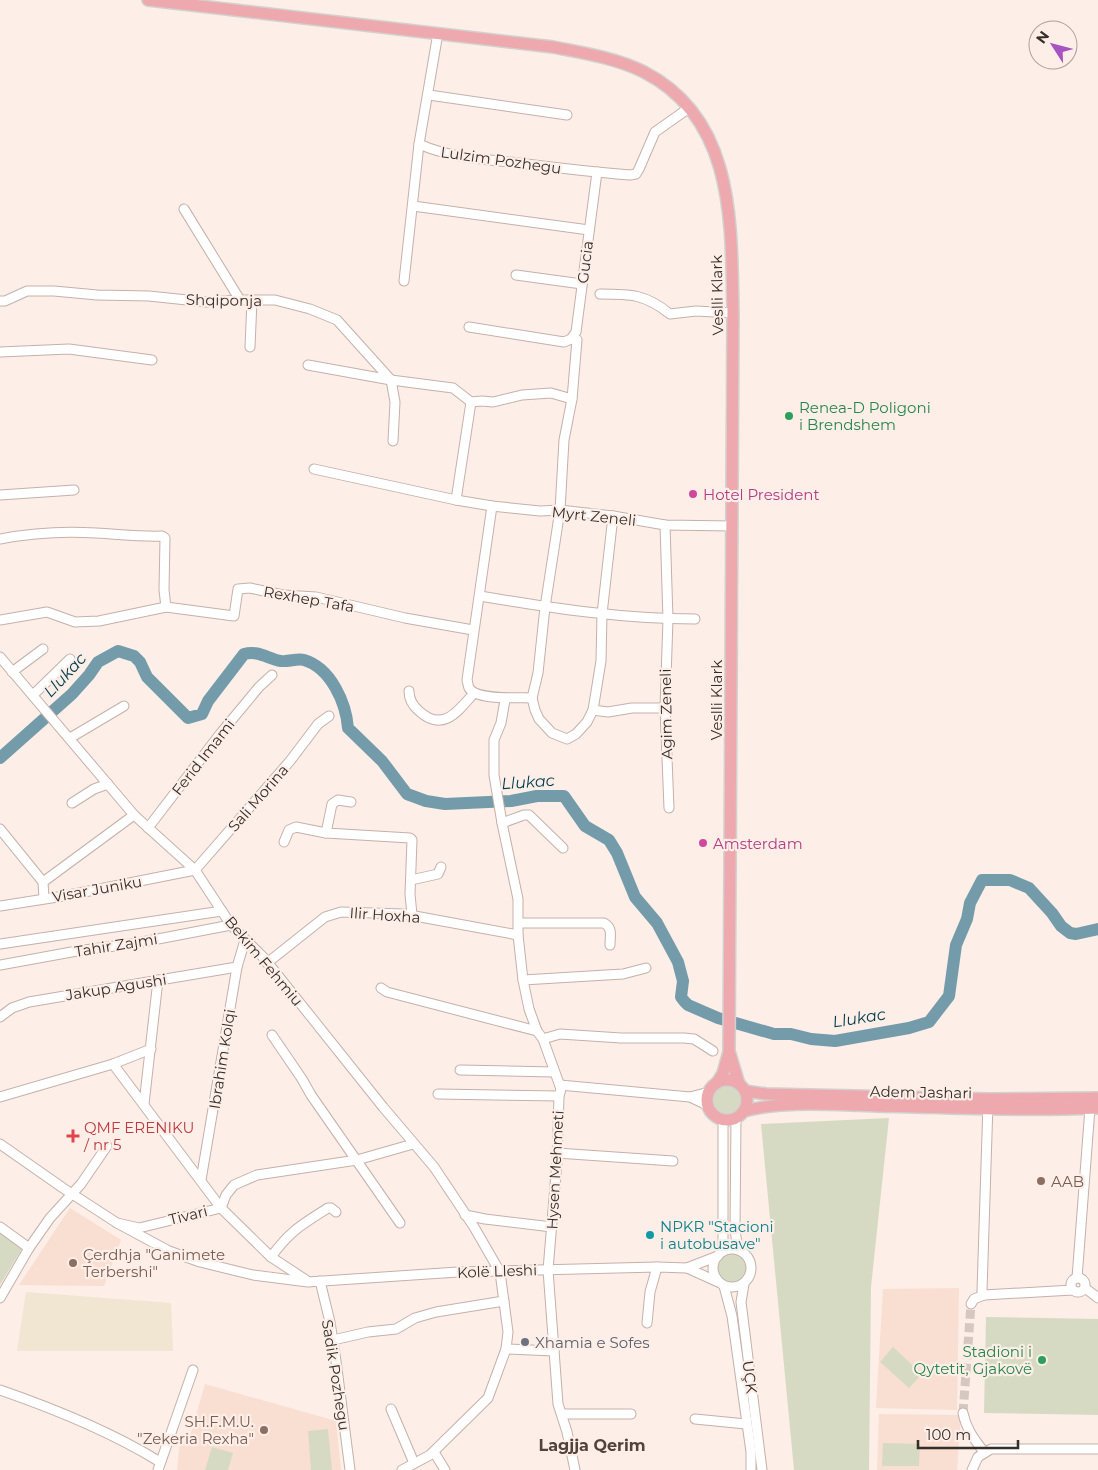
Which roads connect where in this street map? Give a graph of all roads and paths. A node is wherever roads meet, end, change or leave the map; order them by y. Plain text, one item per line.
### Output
1 (148, 0) edge
2 (438, 33) junction
3 (429, 94) junction
4 (690, 108) junction
5 (567, 115) dead end
6 (419, 144) junction
7 (597, 172) junction
8 (413, 206) junction
9 (184, 209) dead end
10 (589, 230) junction
11 (516, 276) dead end
12 (404, 282) dead end
13 (582, 284) junction
14 (600, 294) dead end
15 (240, 300) junction
16 (252, 300) junction
17 (0, 301) edge
18 (733, 313) junction
19 (469, 327) dead end
20 (571, 339) junction
21 (250, 347) dead end
22 (0, 352) edge
23 (152, 360) dead end
24 (308, 365) dead end
25 (391, 380) junction
26 (572, 399) junction
27 (472, 402) junction
28 (393, 441) dead end
29 (314, 469) dead end
30 (74, 490) dead end
31 (0, 495) edge
32 (456, 500) junction
33 (492, 506) junction
34 (560, 510) junction
35 (613, 516) junction
36 (665, 525) junction
37 (732, 526) junction
38 (0, 539) edge
39 (480, 596) junction
40 (166, 607) junction
41 (545, 607) junction
42 (602, 614) junction
43 (668, 619) junction
44 (695, 619) dead end
45 (0, 620) edge
46 (473, 630) junction
47 (43, 649) dead end
48 (0, 657) edge
49 (70, 659) dead end
50 (12, 672) junction
51 (272, 675) dead end
52 (409, 691) dead end
53 (474, 693) junction
54 (33, 695) junction
55 (532, 698) junction
56 (505, 700) junction
57 (124, 706) dead end
58 (664, 708) junction
59 (593, 710) junction
60 (329, 716) dead end
61 (70, 738) junction
62 (108, 784) junction
63 (351, 802) dead end
64 (72, 803) dead end
65 (669, 808) dead end
66 (134, 814) junction
67 (501, 819) junction
68 (148, 828) junction
69 (0, 829) edge
70 (326, 832) junction
71 (284, 842) dead end
72 (563, 848) dead end
73 (441, 867) dead end
74 (195, 870) junction
75 (411, 880) junction
76 (43, 882) junction
77 (44, 898) junction
78 (0, 906) edge
79 (222, 911) junction
80 (412, 915) junction
81 (519, 923) junction
82 (231, 925) junction
83 (518, 934) junction
84 (245, 940) junction
85 (0, 944) edge
86 (610, 945) dead end
87 (267, 963) junction
88 (0, 965) edge
89 (237, 967) junction
90 (646, 968) dead end
91 (158, 980) junction
92 (523, 980) junction
93 (384, 990) dead end
94 (0, 1017) edge
95 (537, 1031) junction
96 (272, 1035) dead end
97 (542, 1039) junction
98 (150, 1049) junction
99 (713, 1051) dead end
100 (729, 1052) junction
101 (113, 1064) junction
102 (460, 1070) dead end
103 (554, 1072) junction
104 (717, 1083) junction
105 (560, 1085) junction
106 (742, 1088) junction
107 (708, 1092) junction
108 (438, 1094) dead end
109 (559, 1096) junction
110 (0, 1097) edge
111 (690, 1097) junction
112 (1098, 1098) edge
113 (144, 1104) junction
114 (988, 1104) junction
115 (707, 1105) junction
116 (1094, 1108) edge
117 (740, 1115) junction
118 (723, 1120) junction
119 (0, 1144) edge
120 (413, 1144) junction
121 (107, 1146) dead end
122 (557, 1153) junction
123 (358, 1160) junction
124 (673, 1160) dead end
125 (201, 1180) junction
126 (72, 1194) junction
127 (221, 1208) junction
128 (336, 1212) dead end
129 (465, 1215) junction
130 (117, 1223) junction
131 (400, 1223) dead end
132 (0, 1227) edge
133 (552, 1227) junction
134 (29, 1248) junction
135 (738, 1250) junction
136 (720, 1254) junction
137 (271, 1257) junction
138 (657, 1267) junction
139 (687, 1268) junction
140 (548, 1270) junction
141 (500, 1272) junction
142 (1077, 1278) junction
143 (320, 1281) junction
144 (308, 1282) junction
145 (721, 1284) junction
146 (744, 1284) junction
147 (1085, 1288) junction
148 (1073, 1290) junction
149 (984, 1294) junction
150 (0, 1298) edge
151 (1098, 1298) edge
152 (504, 1301) junction
153 (971, 1304) dead end
154 (647, 1323) dead end
155 (333, 1340) junction
156 (506, 1349) junction
157 (554, 1351) junction
158 (193, 1370) dead end
159 (0, 1390) edge
160 (391, 1409) dead end
161 (964, 1413) tunnel mouth
162 (562, 1414) junction
163 (631, 1414) dead end
164 (695, 1419) dead end
165 (746, 1424) junction
166 (1098, 1449) edge
167 (434, 1452) junction
168 (984, 1452) junction
169 (414, 1463) junction
170 (159, 1466) edge
171 (350, 1470) edge
172 (402, 1470) edge
173 (445, 1470) edge
174 (575, 1470) edge
175 (751, 1470) edge
176 (762, 1470) edge
177 (972, 1470) edge

1 - 2 main road, Veslli Klark
2 - 3 street, Lulzim Pozhegu
2 - 4 main road, Veslli Klark
3 - 5 street
3 - 6 street, Lulzim Pozhegu
4 - 7 street, Lulzim Pozhegu
4 - 18 main road, Veslli Klark
6 - 7 street, Lulzim Pozhegu
6 - 8 street
7 - 10 street, Gucia
8 - 10 street
8 - 12 street
9 - 15 street
10 - 13 street, Gucia
11 - 13 street
13 - 20 street, Gucia
14 - 18 street
15 - 16 street, Shqiponja
15 - 17 street, Shqiponja
16 - 21 street
16 - 25 street, Shqiponja
18 - 37 main road, Veslli Klark
19 - 20 street
20 - 26 street
22 - 23 street
24 - 25 street
25 - 27 street
25 - 28 street
26 - 27 street
26 - 34 street
27 - 32 street
29 - 32 street, Myrt Zeneli
30 - 31 street
32 - 33 street, Myrt Zeneli
33 - 34 street, Myrt Zeneli
33 - 39 street
34 - 35 street, Myrt Zeneli
34 - 41 street
35 - 36 street, Myrt Zeneli
35 - 42 street
36 - 37 street, Myrt Zeneli
36 - 43 street, Agim Zeneli
37 - 100 main road, Veslli Klark
38 - 40 street
39 - 41 street
39 - 46 street
40 - 45 street, Rexhep Tafa
40 - 46 street, Rexhep Tafa
41 - 42 street
41 - 55 street
42 - 43 street
42 - 59 street
43 - 44 street
43 - 58 street, Agim Zeneli
46 - 53 street
47 - 50 street
48 - 50 street, Bekim Fehmiu
49 - 54 street
50 - 54 street, Bekim Fehmiu
51 - 68 street, Ferid Imami
52 - 53 street
53 - 56 street
54 - 61 street, Bekim Fehmiu
55 - 56 street
55 - 59 street
56 - 67 street, Hysen Mehmeti
57 - 61 street
58 - 59 street
58 - 65 street, Agim Zeneli
60 - 74 street, Sali Morina
61 - 62 street, Bekim Fehmiu
62 - 64 street
62 - 66 street, Bekim Fehmiu
63 - 70 street
66 - 68 street, Bekim Fehmiu
66 - 76 street
67 - 72 street
67 - 81 street, Hysen Mehmeti
68 - 74 street, Bekim Fehmiu
69 - 76 street
70 - 71 street
70 - 75 street
73 - 75 street
74 - 77 street, Visar Juniku
74 - 79 street, Bekim Fehmiu
75 - 80 street
76 - 77 street
77 - 78 street, Visar Juniku
79 - 82 street, Bekim Fehmiu
79 - 85 street, Tahir Zajmi
80 - 83 street, Ilir Hoxha
80 - 87 street, Ilir Hoxha
81 - 83 street, Hysen Mehmeti
81 - 86 street
82 - 84 street, Bekim Fehmiu
82 - 88 street, Tahir Zajmi
83 - 92 street, Hysen Mehmeti
84 - 87 street, Bekim Fehmiu
84 - 89 street, Ibrahim Kolqi
87 - 120 street, Bekim Fehmiu
89 - 91 street, Jakup Agushi
89 - 125 street, Ibrahim Kolqi
90 - 92 street
91 - 94 street, Jakup Agushi
91 - 98 street
92 - 95 street, Hysen Mehmeti
93 - 95 street
95 - 97 street, Hysen Mehmeti
96 - 123 street
97 - 99 street
97 - 103 street, Hysen Mehmeti
98 - 101 street
98 - 113 street
100 - 104 main road, Veslli Klark
100 - 106 main road, Veslli Klark
101 - 110 street
101 - 113 street
102 - 103 street
103 - 105 street, Hysen Mehmeti
104 - 106 main road
104 - 107 main road
105 - 109 street, Hysen Mehmeti
105 - 111 street
106 - 114 main road
106 - 117 main road
107 - 111 street
107 - 115 main road
108 - 109 street
109 - 122 street, Hysen Mehmeti
111 - 115 street
112 - 114 main road
113 - 125 street
114 - 116 main road, Adem Jashari
114 - 117 main road, Adem Jashari
114 - 149 street
115 - 118 main road
116 - 142 street
117 - 118 main road
117 - 135 street, UÇK
118 - 136 street, UÇK
119 - 126 street, Tivari
120 - 123 street, Tivari
120 - 129 street, Bekim Fehmiu
121 - 126 street
122 - 124 street
122 - 133 street, Hysen Mehmeti
123 - 127 street, Tivari
123 - 131 street
125 - 127 street
126 - 130 street, Tivari
126 - 134 street
127 - 130 street, Tivari
127 - 137 street
128 - 137 street
129 - 133 street
129 - 141 street, Bekim Fehmiu
130 - 144 street, Kolë Lleshi
132 - 134 street
133 - 140 street, Hysen Mehmeti
134 - 150 street
135 - 136 street
135 - 146 street, UÇK
136 - 139 street
136 - 145 street, UÇK
137 - 144 street
138 - 139 street, Kolë Lleshi
138 - 140 street, Kolë Lleshi
138 - 154 street
139 - 145 street
140 - 141 street, Kolë Lleshi
140 - 157 street, Hysen Mehmeti
141 - 143 street, Kolë Lleshi
141 - 152 street
142 - 147 street
142 - 148 street
143 - 144 street, Kolë Lleshi
143 - 155 street, Sadik Pozhegu
145 - 146 street
145 - 165 street, UÇK
146 - 176 street, UÇK
147 - 148 street
147 - 151 street
148 - 149 street
149 - 153 street
152 - 155 street
152 - 156 street
155 - 171 street, Sadik Pozhegu
156 - 157 street
156 - 167 street
157 - 162 street, Hysen Mehmeti
158 - 170 street
159 - 170 street
160 - 169 street
161 - 168 street
162 - 163 street
162 - 174 street, Hysen Mehmeti
164 - 165 street
165 - 175 street, UÇK
166 - 168 street
167 - 169 street
167 - 173 street
168 - 177 street
169 - 172 street

